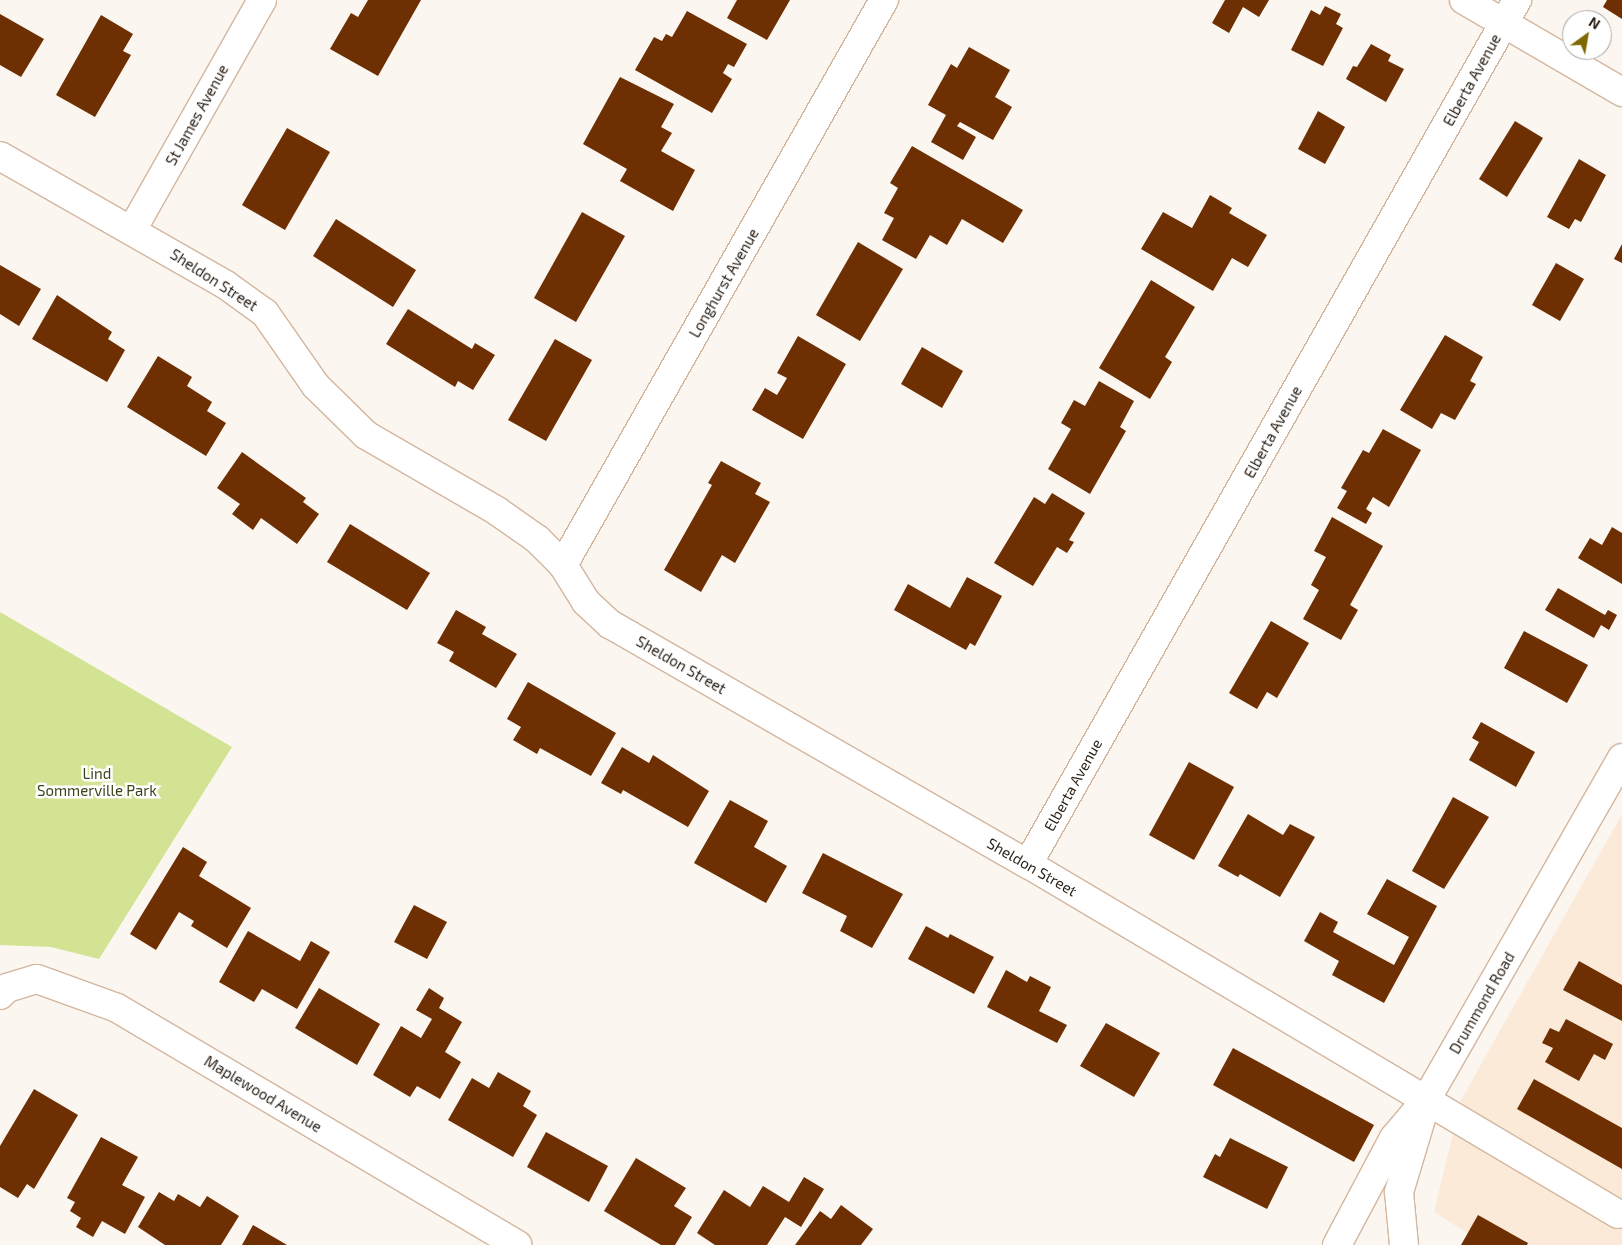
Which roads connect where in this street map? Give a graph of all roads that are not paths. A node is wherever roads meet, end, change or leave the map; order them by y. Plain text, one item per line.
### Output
1 (262, 0) edge
2 (884, 0) edge
3 (1464, 0) edge
4 (1511, 12) edge
5 (1622, 92) edge
6 (0, 156) edge
7 (132, 230) junction
8 (563, 565) junction
9 (1622, 758) edge
10 (1028, 864) junction
11 (0, 995) edge
12 (1426, 1100) junction
13 (1618, 1214) dead end
14 (517, 1245) edge
15 (1337, 1245) edge
16 (1404, 1245) edge

1 - 7 street, St James Avenue
2 - 8 street, Longhurst Avenue
3 - 4 street
4 - 5 street
4 - 10 street, Elberta Avenue
6 - 7 street, Sheldon Street
7 - 8 street, Sheldon Street
8 - 10 street, Sheldon Street
9 - 12 street, Drummond Road
10 - 12 street, Sheldon Street
11 - 14 street, Maplewood Avenue
12 - 13 street, Sheldon Street
12 - 15 street, Drummond Road
12 - 16 street

